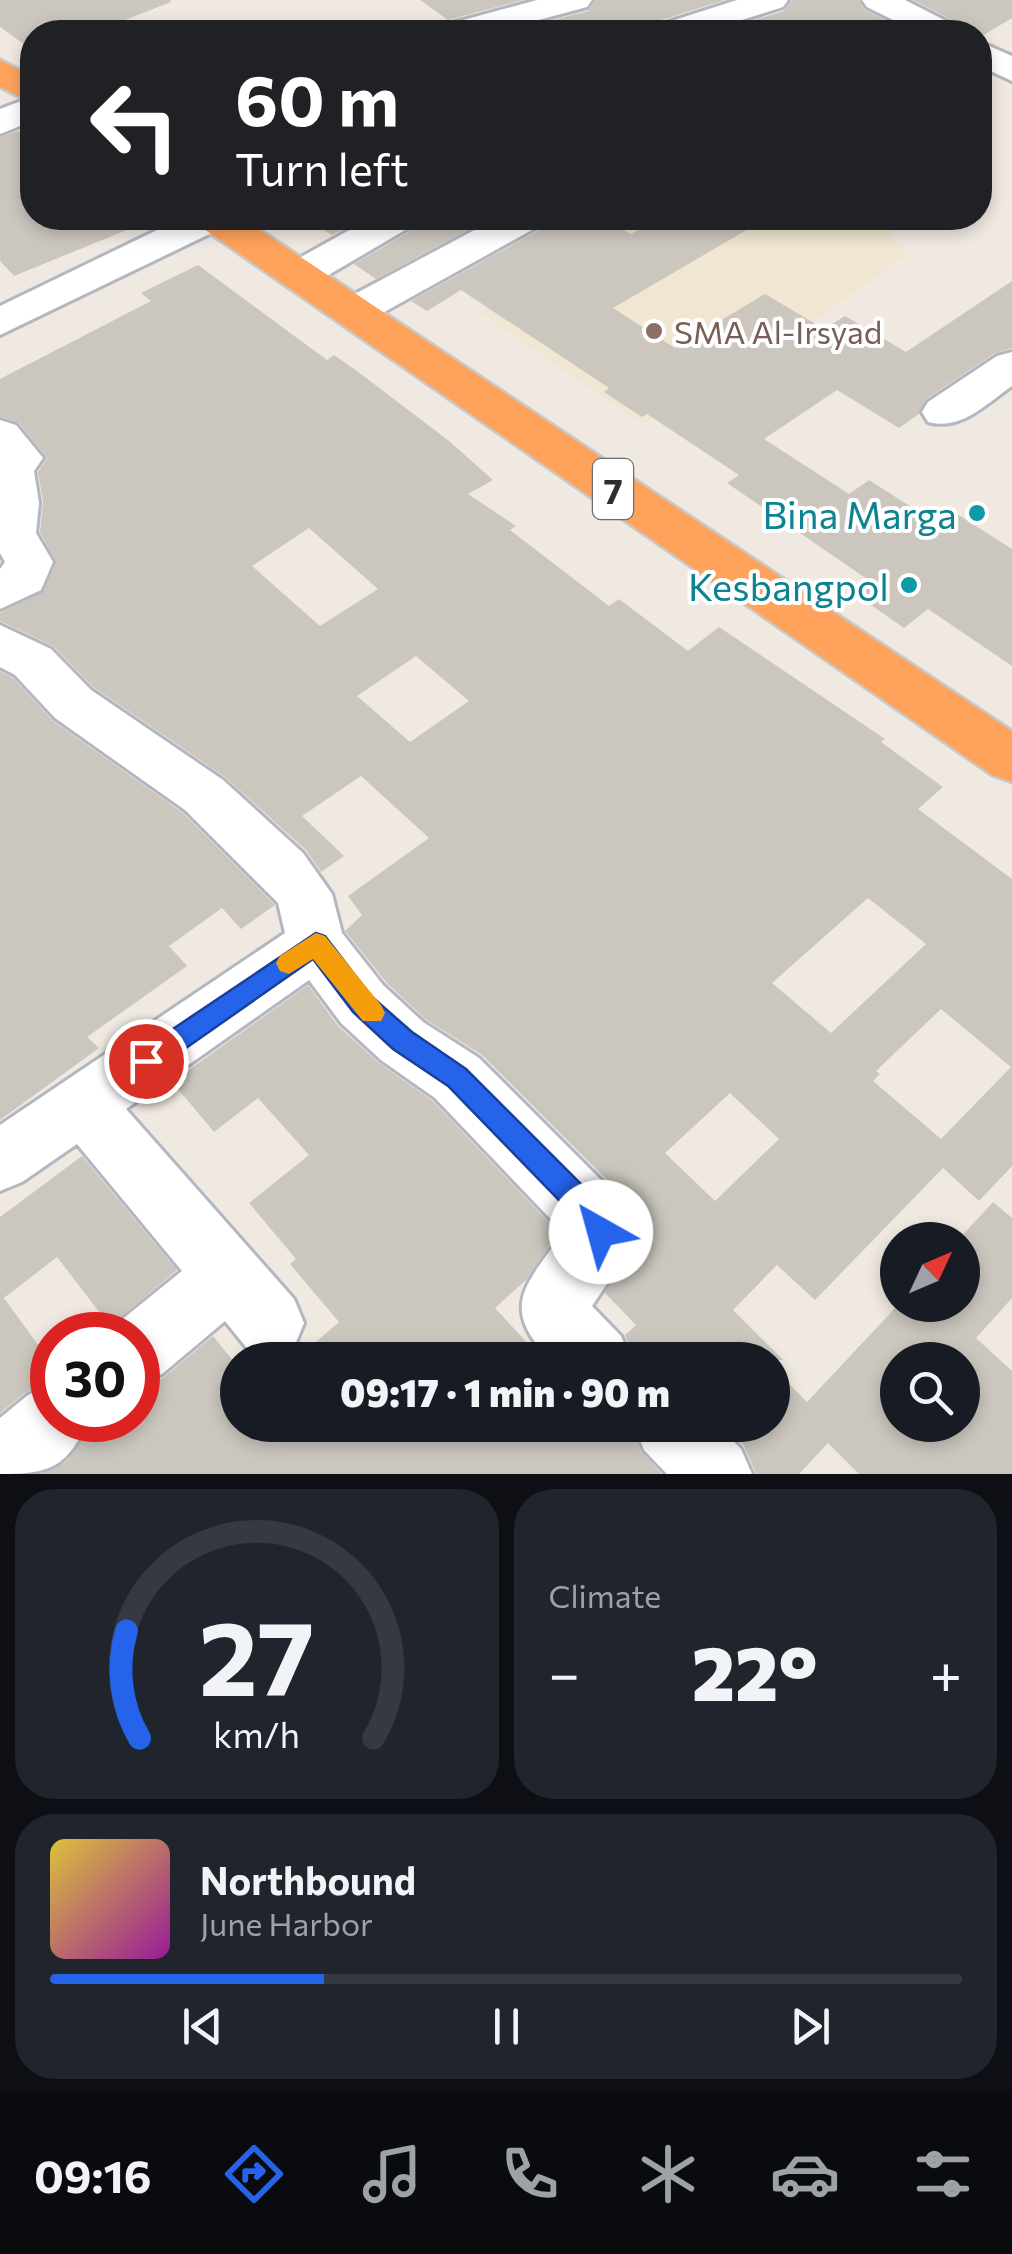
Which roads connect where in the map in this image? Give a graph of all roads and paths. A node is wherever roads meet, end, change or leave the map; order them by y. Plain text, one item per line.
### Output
1 (574, 0) edge
2 (771, 0) edge
3 (879, 0) edge
4 (501, 20) edge
5 (708, 20) edge
6 (918, 20) edge
7 (188, 230) edge
8 (231, 230) edge
9 (377, 230) edge
10 (503, 230) edge
11 (299, 275) junction
12 (353, 312) junction
13 (0, 322) edge
14 (1012, 366) edge
15 (944, 412) dead end
16 (0, 435) edge
17 (0, 592) edge
18 (0, 644) edge
19 (1012, 760) edge
20 (316, 944) junction
21 (83, 1105) junction
22 (0, 1161) edge
23 (160, 1340) edge
24 (577, 1342) edge
25 (30, 1439) edge
26 (685, 1442) edge
27 (0, 1463) edge
28 (716, 1474) edge

1 - 4 street
2 - 5 street
3 - 6 street
7 - 13 street
8 - 11 highway, 7
9 - 11 street
10 - 12 street
11 - 12 highway, 7
12 - 19 highway, 7
14 - 15 street
16 - 17 street
18 - 20 street
20 - 21 street
20 - 24 street
21 - 22 street
21 - 23 street
25 - 27 street
26 - 28 street

